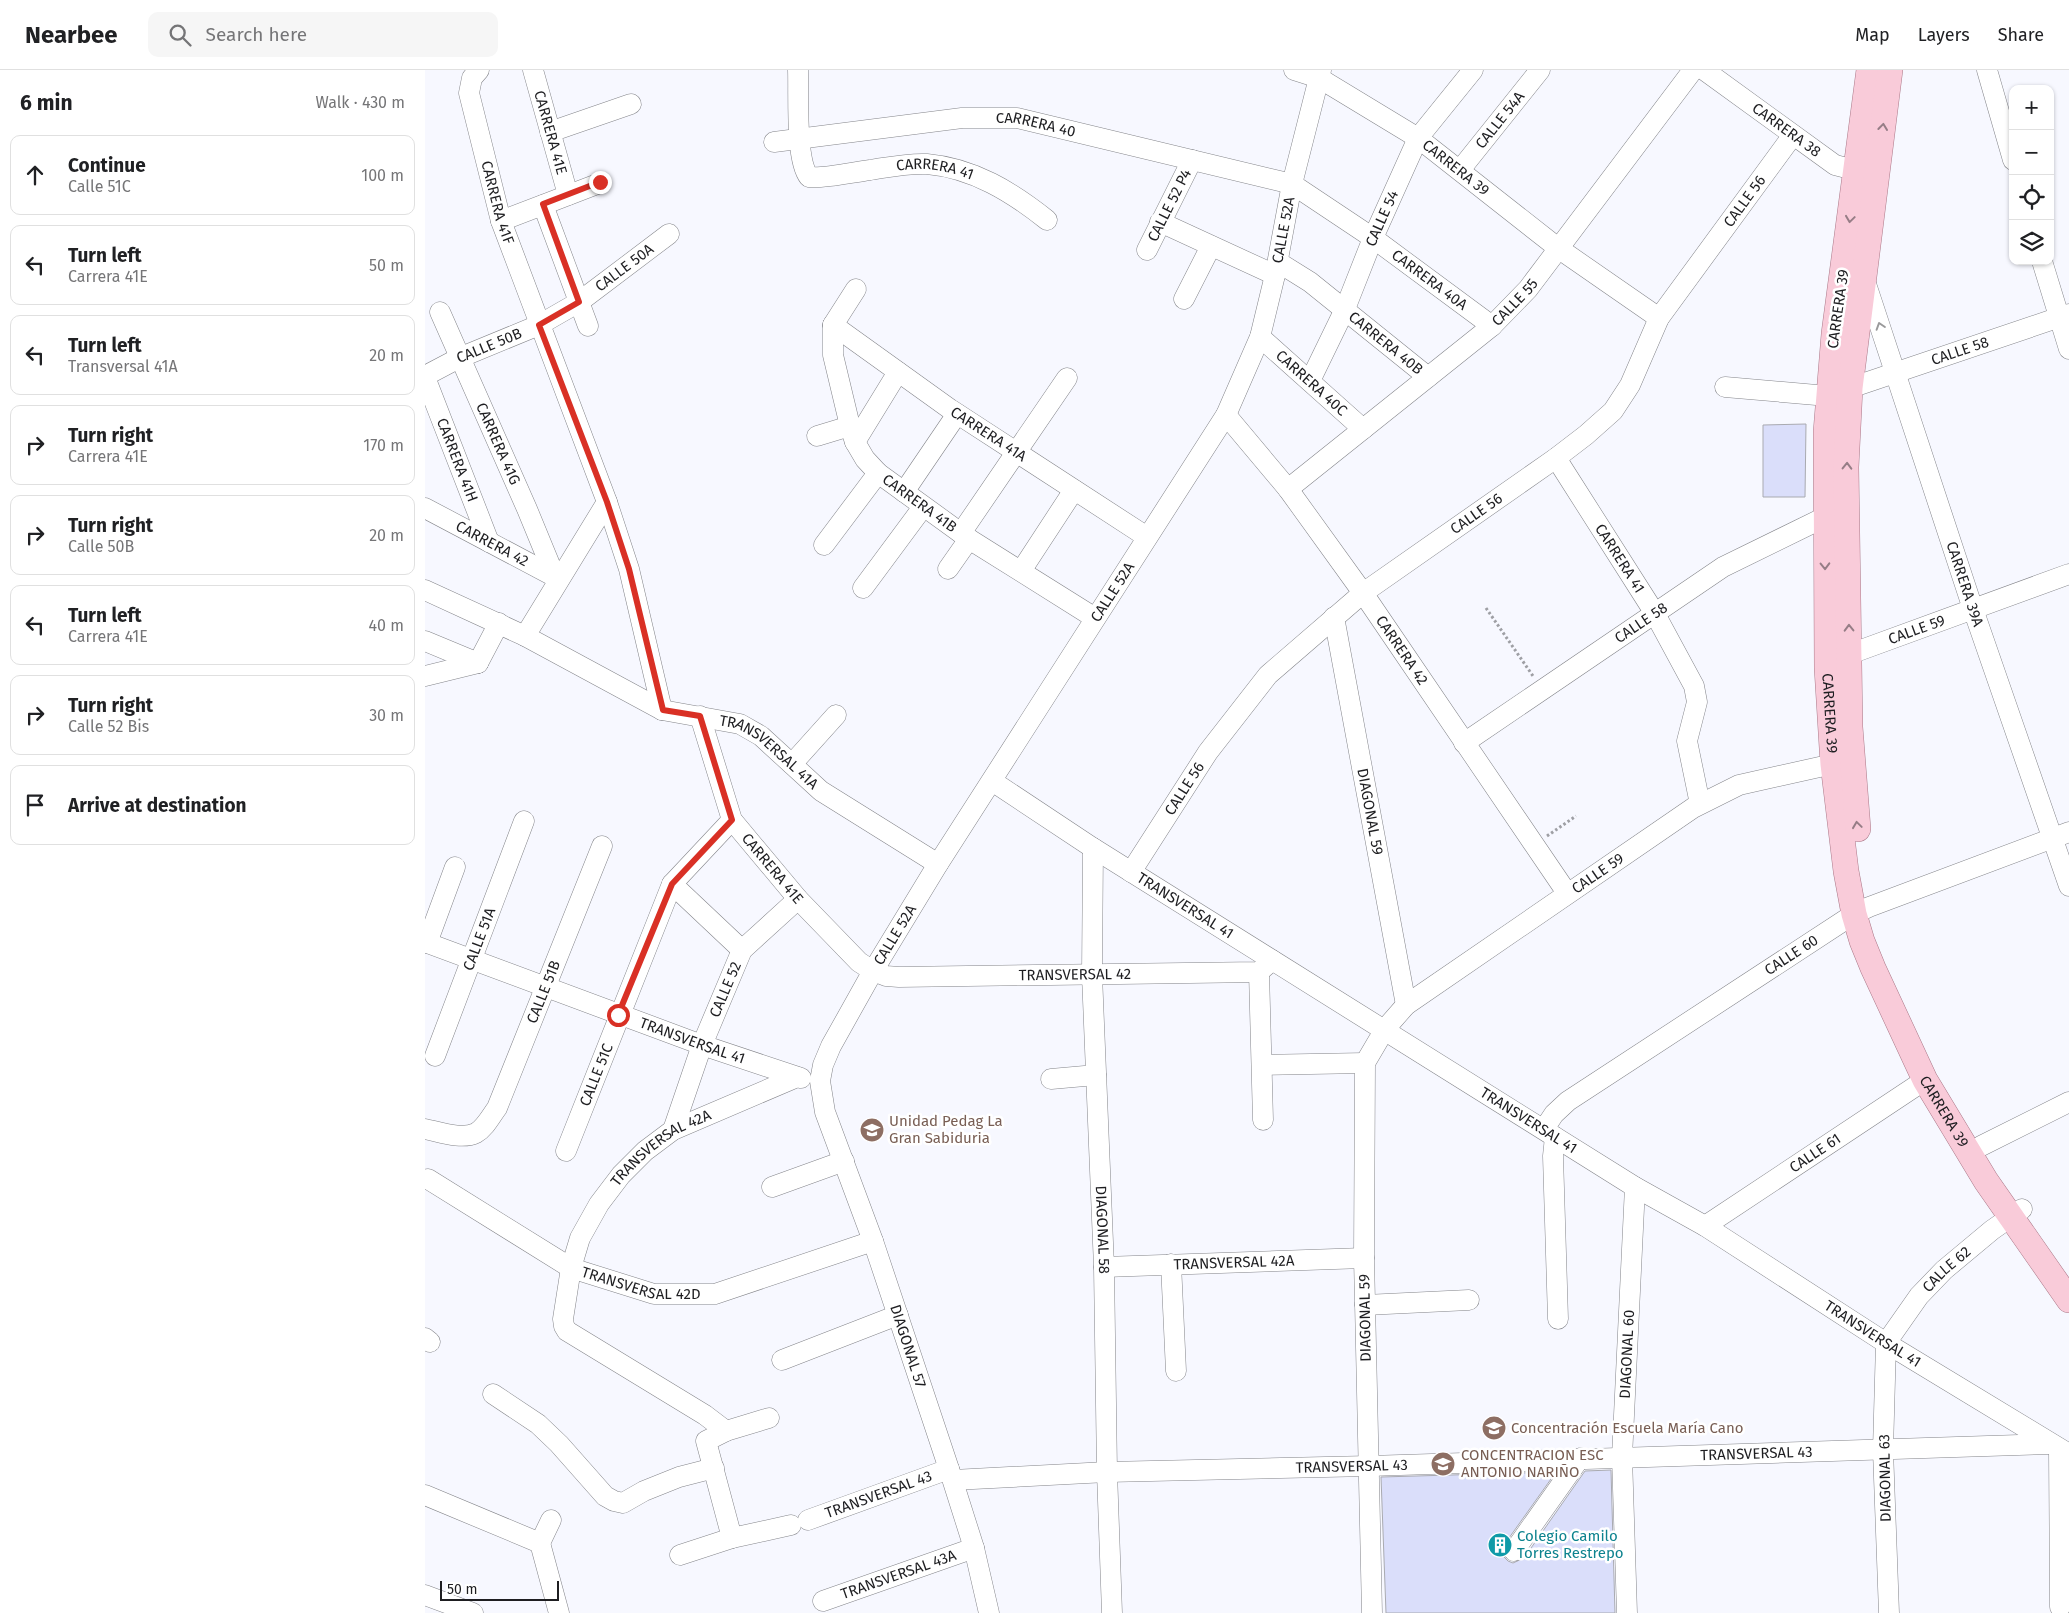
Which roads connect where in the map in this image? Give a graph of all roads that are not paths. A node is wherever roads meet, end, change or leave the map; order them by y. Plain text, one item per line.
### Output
1 (533, 70) edge
2 (798, 70) edge
3 (1294, 70) edge
4 (1473, 70) edge
5 (1540, 70) edge
6 (1693, 70) edge
7 (1704, 70) edge
8 (1869, 70) edge
9 (1890, 70) edge
10 (1987, 70) edge
11 (475, 74) edge
12 (1320, 74) edge
13 (631, 104) dead end
14 (550, 132) junction
15 (1793, 135) junction
16 (1418, 138) junction
17 (799, 140) junction
18 (774, 142) dead end
19 (2009, 146) edge
20 (1192, 160) junction
21 (1460, 170) junction
22 (1867, 173) junction
23 (600, 182) dead end
24 (1292, 184) junction
25 (568, 195) junction
26 (543, 204) junction
27 (1047, 220) dead end
28 (501, 221) junction
29 (1160, 222) junction
30 (669, 234) dead end
31 (1373, 238) junction
32 (1211, 246) junction
33 (1558, 248) junction
34 (1147, 250) dead end
35 (2044, 265) edge
36 (1276, 269) junction
37 (1864, 279) junction
38 (855, 289) dead end
39 (1183, 298) dead end
40 (579, 302) junction
41 (1345, 309) junction
42 (439, 312) dead end
43 (2064, 316) edge
44 (1659, 318) junction
45 (539, 325) junction
46 (833, 325) junction
47 (588, 326) dead end
48 (1491, 326) junction
49 (1260, 337) junction
50 (2069, 349) edge
51 (459, 358) junction
52 (899, 372) junction
53 (1895, 372) junction
54 (425, 376) edge
55 (1067, 378) dead end
56 (1427, 378) junction
57 (1310, 380) junction
58 (1725, 386) dead end
59 (1839, 392) junction
60 (957, 414) junction
61 (1226, 415) junction
62 (1363, 429) junction
63 (852, 434) junction
64 (817, 436) dead end
65 (1016, 453) junction
66 (1556, 458) junction
67 (878, 473) junction
68 (1288, 489) junction
69 (1074, 490) junction
70 (904, 492) junction
71 (607, 502) junction
72 (923, 507) junction
73 (425, 508) edge
74 (1825, 517) junction
75 (965, 536) junction
76 (1147, 538) junction
77 (489, 542) junction
78 (824, 545) dead end
79 (948, 569) dead end
80 (1021, 571) junction
81 (2069, 574) edge
82 (557, 578) junction
83 (863, 588) dead end
84 (425, 590) edge
85 (1363, 593) junction
86 (1973, 609) junction
87 (1654, 612) junction
88 (1334, 617) junction
89 (1095, 618) junction
90 (499, 623) junction
91 (525, 636) junction
92 (425, 641) edge
93 (1850, 654) junction
94 (478, 663) junction
95 (425, 676) edge
96 (663, 710) junction
97 (836, 715) dead end
98 (700, 716) junction
99 (1464, 743) junction
100 (792, 764) junction
101 (1833, 764) junction
102 (992, 781) junction
103 (1700, 804) junction
104 (732, 820) junction
105 (525, 821) dead end
106 (2060, 834) edge
107 (602, 846) dead end
108 (1093, 848) junction
109 (939, 864) junction
110 (455, 867) dead end
111 (1131, 872) junction
112 (672, 884) junction
113 (2069, 886) edge
114 (1567, 893) junction
115 (798, 899) junction
116 (1861, 911) junction
117 (426, 942) edge
118 (742, 950) junction
119 (470, 959) junction
120 (1265, 966) junction
121 (873, 971) junction
122 (1092, 975) junction
123 (546, 986) junction
124 (1406, 1006) junction
125 (618, 1015) junction
126 (1385, 1029) junction
127 (702, 1046) junction
128 (435, 1056) dead end
129 (1365, 1063) junction
130 (1262, 1065) junction
131 (1096, 1075) junction
132 (797, 1077) junction
133 (1051, 1079) dead end
134 (1925, 1080) junction
135 (821, 1081) junction
136 (2069, 1102) edge
137 (1263, 1120) dead end
138 (425, 1129) edge
139 (673, 1130) junction
140 (1549, 1133) junction
141 (1981, 1146) junction
142 (566, 1151) dead end
143 (844, 1162) junction
144 (428, 1179) dead end
145 (772, 1186) dead end
146 (1635, 1187) junction
147 (2016, 1213) junction
148 (1705, 1226) junction
149 (873, 1241) junction
150 (1364, 1258) junction
151 (1171, 1264) junction
152 (1103, 1267) junction
153 (571, 1268) junction
154 (2069, 1275) edge
155 (1469, 1300) dead end
156 (2069, 1300) edge
157 (1365, 1305) junction
158 (898, 1314) junction
159 (1558, 1319) dead end
160 (1886, 1344) junction
161 (782, 1360) dead end
162 (1176, 1371) dead end
163 (493, 1394) dead end
164 (769, 1418) dead end
165 (726, 1430) junction
166 (2060, 1449) edge
167 (1883, 1450) junction
168 (1622, 1457) junction
169 (1580, 1458) junction
170 (1369, 1466) junction
171 (714, 1468) junction
172 (1107, 1472) junction
173 (951, 1474) junction
174 (425, 1495) edge
175 (551, 1520) dead end
176 (732, 1538) junction
177 (540, 1543) junction
178 (975, 1548) junction
179 (1514, 1551) dead end
180 (679, 1555) dead end
181 (425, 1595) edge
182 (823, 1601) dead end
183 (2060, 1606) dead end
184 (473, 1613) edge
185 (559, 1613) edge
186 (989, 1613) edge
187 (1112, 1613) edge
188 (1372, 1613) edge
189 (1627, 1613) edge
190 (1889, 1613) edge

1 - 14 street, CARRERA 41E
2 - 17 street
3 - 12 street
4 - 16 street, CALLE 54
5 - 21 street, CALLE 54A
6 - 33 street, CALLE 55
7 - 15 street, CARRERA 38
8 - 22 main road, CARRERA 39
22 -> 9 main road, CARRERA 39
10 - 19 street
11 - 28 street, CARRERA 41F
12 - 16 street, CARRERA 39
12 - 24 street, CALLE 52A
13 - 14 street
14 - 25 street, CARRERA 41E
15 - 22 street, CARRERA 38
15 - 44 street, CALLE 56
16 - 21 street, CARRERA 39
16 - 31 street, CALLE 54
17 - 18 street, CARRERA 40
17 - 20 street, CARRERA 40
17 - 27 street, CARRERA 41
20 - 24 street, CARRERA 40
20 - 29 street, CALLE 52 P4
21 - 33 street, CARRERA 39
22 - 37 main road, CARRERA 39
22 -> 59 main road, CARRERA 39
23 - 25 street
24 - 31 street, CARRERA 40A
24 - 36 street, CALLE 52A
25 - 26 street
26 - 28 street
26 - 40 street
28 - 45 street, CARRERA 41F
29 - 32 street
29 - 34 street, CALLE 52 P4
30 - 40 street, CALLE 50A
31 - 41 street, CALLE 54
31 - 48 street, CARRERA 40A
32 - 36 street
32 - 39 street
33 - 44 street, CARRERA 39
33 - 48 street, CALLE 55
35 - 43 street
36 - 41 street, CARRERA 40B
36 - 49 street, CALLE 52A
53 -> 37 street, CARRERA 39A
37 - 59 main road, CARRERA 39
38 - 46 street
40 - 45 street, CALLE 50B
40 - 47 street
41 - 56 street, CARRERA 40B
41 - 57 street, CALLE 54
42 - 51 street, CARRERA 41G
43 - 50 street
43 - 53 street, CALLE 58
44 - 66 street, CALLE 56
45 - 51 street, CALLE 50B
45 - 71 street
46 - 52 street, CARRERA 41A
46 - 63 street, CARRERA 41B
48 - 56 street, CALLE 55
49 - 57 street, CARRERA 40C
49 - 61 street, CALLE 52A
51 - 54 street, CALLE 50B
51 - 82 street, CARRERA 41G
52 - 60 street, CARRERA 41A
52 - 63 street
53 - 59 street, CALLE 58
53 - 86 street, CARRERA 39A
54 - 77 street, CARRERA 41H
55 - 65 street
56 - 62 street, CALLE 55
57 - 62 street, CARRERA 40C
58 - 59 street
59 - 74 main road, CARRERA 39
93 -> 59 main road, CARRERA 39
60 - 65 street, CARRERA 41A
60 - 70 street
61 - 68 street, CARRERA 42
61 - 76 street, CALLE 52A
62 - 68 street, CALLE 55
63 - 64 street
63 - 67 street, CARRERA 41B
65 - 69 street, CARRERA 41A
65 - 75 street
66 - 85 street, CALLE 56
66 - 87 street, CARRERA 41
67 - 70 street, CARRERA 41B
67 - 78 street
68 - 85 street, CARRERA 42
69 - 76 street, CARRERA 41A
69 - 80 street
70 - 72 street, CARRERA 41B
71 - 82 street
71 - 96 street
72 - 75 street, CARRERA 41B
72 - 83 street
73 - 77 street, CARRERA 42
74 - 87 street, CALLE 58
74 -> 101 main road, CARRERA 39
75 - 79 street
75 - 80 street, CARRERA 41B
76 - 89 street, CALLE 52A
77 - 82 street, CARRERA 42
80 - 89 street, CARRERA 41B
81 - 86 street, CALLE 59
82 - 91 street
84 - 90 street, TRANSVERSAL 41A
85 - 88 street, CALLE 56
85 - 99 street, CARRERA 42
86 - 93 street, CALLE 59
86 - 106 street, CARRERA 39A
87 - 99 street, CALLE 58
87 - 103 street, CARRERA 41
88 - 111 street, CALLE 56
88 - 124 street, DIAGONAL 59
89 - 102 street, CALLE 52A
90 - 91 street, TRANSVERSAL 41A
90 - 94 street
91 - 96 street, TRANSVERSAL 41A
92 - 94 street
116 -> 93 main road, CARRERA 39
94 - 95 street
96 - 98 street, TRANSVERSAL 41A
97 - 100 street
98 - 100 street, TRANSVERSAL 41A
98 - 104 street, CARRERA 41E
99 - 114 street, CARRERA 42
100 - 109 street, TRANSVERSAL 41A
101 - 103 street, CALLE 59
101 - 116 main road, CARRERA 39
102 - 108 street, TRANSVERSAL 41
102 - 109 street, CALLE 52A
103 - 114 street, CALLE 59
104 - 112 street, CALLE 51C
104 - 115 street, CARRERA 41E
105 - 119 street, CALLE 51A
106 - 113 street, CARRERA 39A
106 - 116 street, CALLE 60
107 - 123 street, CALLE 51B
108 - 111 street, TRANSVERSAL 41
108 - 122 street, DIAGONAL 58
109 - 121 street, CALLE 52A
110 - 117 street
111 - 120 street, TRANSVERSAL 41
112 - 118 street
112 - 125 street, CALLE 51C
114 - 124 street, CALLE 59
115 - 118 street, CALLE 52
115 - 121 street, CARRERA 41E
116 - 134 main road, CARRERA 39
116 - 140 street, CALLE 60
116 - 141 main road, CARRERA 39
117 - 119 street, TRANSVERSAL 41
118 - 127 street, CALLE 52
119 - 123 street, TRANSVERSAL 41
119 - 128 street, CALLE 51A
120 - 122 street, TRANSVERSAL 42
120 - 126 street, TRANSVERSAL 41
120 - 130 street
121 - 122 street, TRANSVERSAL 42
121 - 135 street, CALLE 52A
122 - 131 street, DIAGONAL 58
123 - 125 street, TRANSVERSAL 41
123 - 138 street, CALLE 51B
124 - 126 street, CALLE 59
125 - 127 street, TRANSVERSAL 41
125 - 142 street, CALLE 51C
126 - 129 street
126 - 140 street, TRANSVERSAL 41
127 - 132 street, TRANSVERSAL 41
127 - 139 street, CALLE 52
129 - 130 street
129 - 150 street, DIAGONAL 59
130 - 137 street
131 - 133 street
131 - 152 street, DIAGONAL 58
132 - 135 street, TRANSVERSAL 41
132 - 139 street, TRANSVERSAL 42A
134 - 147 main road, CARRERA 39
134 - 148 street, CALLE 61
135 - 143 street, DIAGONAL 57
136 - 141 street
139 - 153 street, TRANSVERSAL 42A
140 - 146 street, TRANSVERSAL 41
140 - 159 street
141 - 147 main road, CARRERA 39
143 - 145 street
143 - 149 street, DIAGONAL 57
144 - 153 street, TRANSVERSAL 42D
146 - 148 street, TRANSVERSAL 41
146 - 168 street, DIAGONAL 60
147 - 154 main road, CARRERA 39
147 - 156 main road, CARRERA 39
147 - 160 street, CALLE 62
148 - 160 street, TRANSVERSAL 41
149 - 153 street, TRANSVERSAL 42D
149 - 158 street, DIAGONAL 57
150 - 151 street, TRANSVERSAL 42A
150 - 157 street, DIAGONAL 59
151 - 152 street, TRANSVERSAL 42A
151 - 162 street
152 - 172 street, DIAGONAL 58
153 - 165 street, TRANSVERSAL 42A
155 - 157 street
157 - 170 street, DIAGONAL 59
158 - 161 street
158 - 173 street, DIAGONAL 57
160 - 166 street, TRANSVERSAL 41
160 - 167 street, DIAGONAL 63
163 - 171 street
164 - 165 street
165 - 171 street
166 - 167 street, TRANSVERSAL 43
166 - 183 street
167 - 168 street, TRANSVERSAL 43
167 - 190 street, DIAGONAL 63
168 - 169 street, TRANSVERSAL 43
168 - 189 street, DIAGONAL 60
169 - 170 street, TRANSVERSAL 43
169 - 179 street
170 - 172 street, TRANSVERSAL 43
170 - 188 street, DIAGONAL 59
171 - 176 street
172 - 173 street, TRANSVERSAL 43
172 - 187 street, DIAGONAL 58
173 - 176 street, TRANSVERSAL 43
173 - 178 street, DIAGONAL 57
174 - 177 street
175 - 177 street
176 - 180 street, TRANSVERSAL 43
177 - 185 street
178 - 182 street, TRANSVERSAL 43A
178 - 186 street, DIAGONAL 57
181 - 184 street

